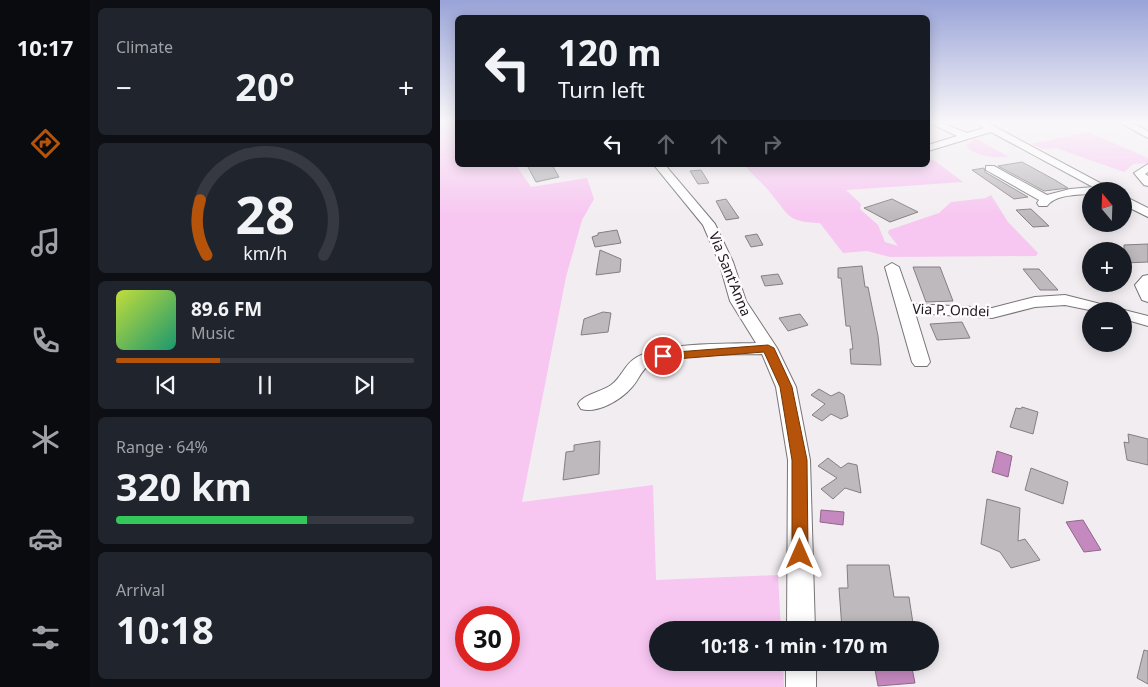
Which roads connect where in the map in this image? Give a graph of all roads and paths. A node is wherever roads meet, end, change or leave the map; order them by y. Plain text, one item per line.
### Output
1 (1038, 154) edge
2 (1029, 161) dead end
3 (661, 167) edge
4 (1148, 167) edge
5 (990, 168) dead end
6 (1091, 182) edge
7 (1148, 184) edge
8 (1082, 189) edge
9 (1082, 191) edge
10 (1132, 202) edge
11 (1132, 204) edge
12 (1148, 205) edge
13 (1148, 213) edge
14 (892, 267) dead end
15 (1148, 279) edge
16 (1148, 297) edge
17 (1082, 304) edge
18 (905, 308) junction
19 (1132, 317) edge
20 (1148, 322) edge
21 (768, 348) junction
22 (921, 362) dead end
23 (588, 404) dead end
24 (801, 621) edge
25 (801, 671) edge
26 (802, 687) edge

1 - 6 street
2 - 8 street
3 - 21 street, Via Sant'Anna
4 - 7 street
5 - 9 street
10 - 12 street
11 - 13 street
14 - 18 street, Via P. Ondei
15 - 16 street
17 - 18 street, Via P. Ondei
18 - 22 street, Via P. Ondei
19 - 20 street
21 - 23 street
21 - 24 street, Via Sant'Anna
25 - 26 street

